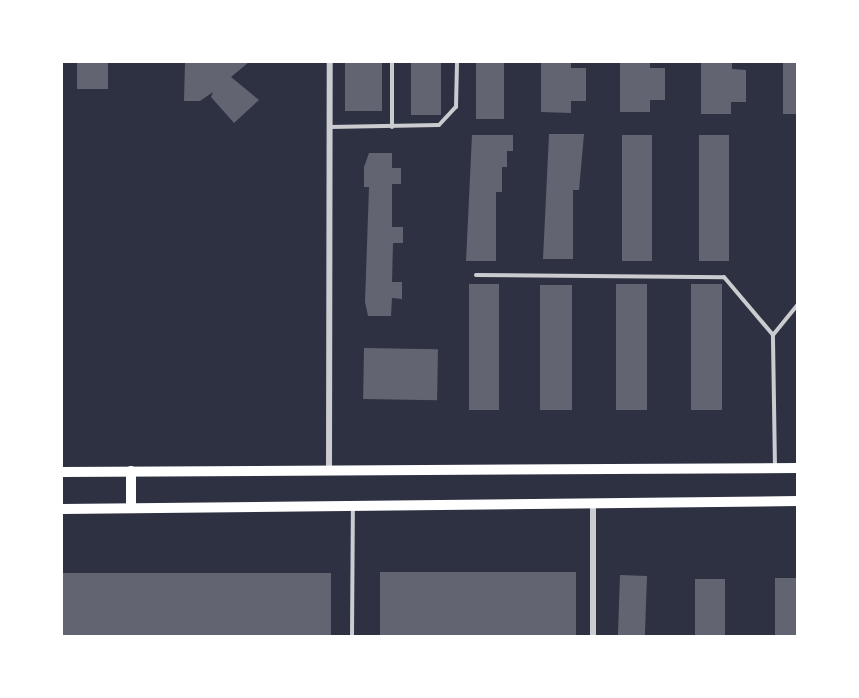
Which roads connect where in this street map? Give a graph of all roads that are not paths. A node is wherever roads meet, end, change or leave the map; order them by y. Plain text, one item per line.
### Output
1 (330, 62) edge
2 (392, 62) edge
3 (457, 62) edge
4 (330, 127) junction
5 (392, 127) junction
6 (476, 275) dead end
7 (798, 304) edge
8 (773, 335) junction
9 (775, 468) junction
10 (798, 468) edge
11 (329, 470) junction
12 (62, 471) edge
13 (131, 471) junction
14 (798, 501) edge
15 (593, 503) junction
16 (353, 506) junction
17 (131, 508) junction
18 (62, 509) edge
19 (352, 636) edge
20 (593, 636) edge

1 - 4 street
2 - 5 lane
3 - 5 lane
4 - 5 lane
4 - 11 street
6 - 8 lane
7 - 8 lane
8 - 9 lane
9 - 10 main road
9 - 11 main road
11 - 13 main road
12 - 13 main road
13 - 17 main road
14 - 15 main road
15 - 16 main road
15 - 20 street
16 - 17 main road
16 - 19 lane
17 - 18 main road

